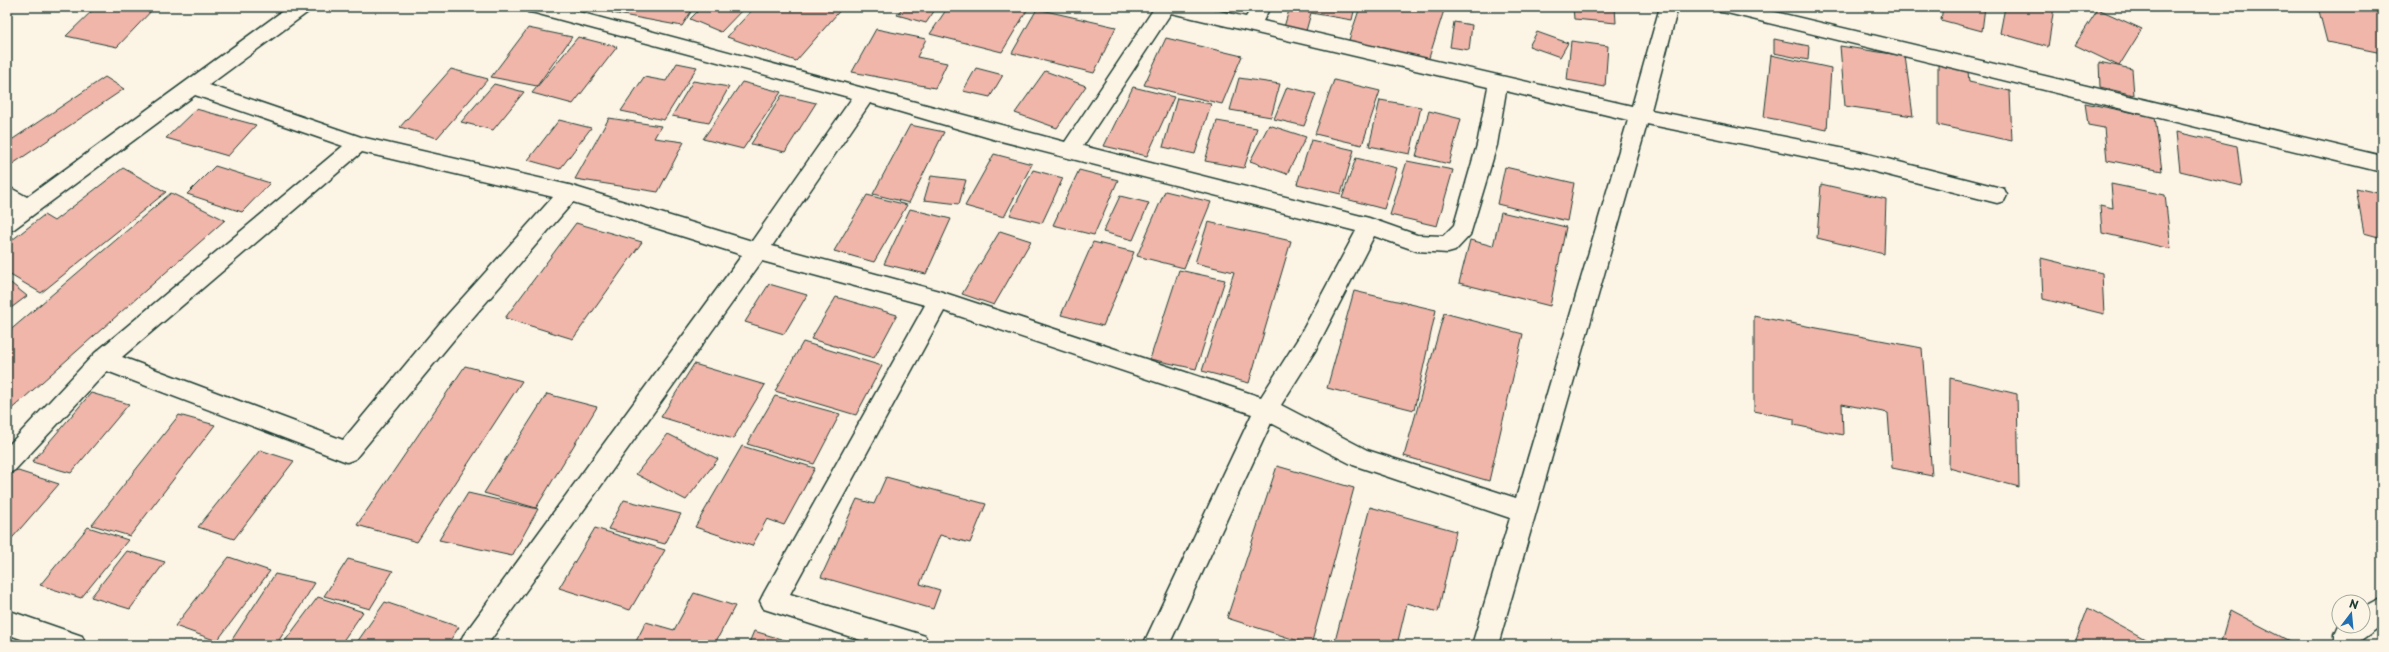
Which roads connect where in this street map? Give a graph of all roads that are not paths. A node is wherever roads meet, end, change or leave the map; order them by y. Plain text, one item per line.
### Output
1 (301, 7) edge
2 (535, 7) edge
3 (1164, 7) edge
4 (1174, 7) edge
5 (1261, 7) edge
6 (1669, 7) edge
7 (1727, 7) edge
8 (1251, 26) junction
9 (1498, 83) junction
10 (191, 86) junction
11 (865, 94) junction
12 (1639, 115) junction
13 (359, 144) junction
14 (1070, 150) junction
15 (2382, 164) edge
16 (569, 193) junction
17 (7, 194) edge
18 (1997, 195) dead end
19 (27, 207) junction
20 (7, 223) edge
21 (1369, 226) junction
22 (757, 251) junction
23 (939, 300) junction
24 (103, 360) junction
25 (1266, 409) junction
26 (7, 463) edge
27 (1523, 511) junction
28 (2382, 610) edge
29 (2371, 618) edge
30 (7, 622) edge
31 (2348, 634) edge
32 (73, 645) edge
33 (472, 645) edge
34 (916, 645) edge
35 (1156, 645) edge
36 (1485, 645) edge
37 (2348, 645) edge

1 - 10 street
2 - 11 street
3 - 14 street
4 - 8 street
5 - 8 street
6 - 12 street
7 - 15 street
8 - 9 street
9 - 12 street
9 - 21 street
10 - 13 street
10 - 19 street
11 - 14 street
11 - 22 street
12 - 18 street
12 - 27 street
13 - 16 street
13 - 24 street
14 - 21 street
16 - 22 street
16 - 24 street
17 - 19 street
19 - 20 street
21 - 25 street
22 - 23 street
22 - 33 street
23 - 25 street
23 - 34 street
24 - 26 street
25 - 27 street
25 - 35 street
27 - 36 street
28 - 29 street
30 - 32 street
31 - 37 street

